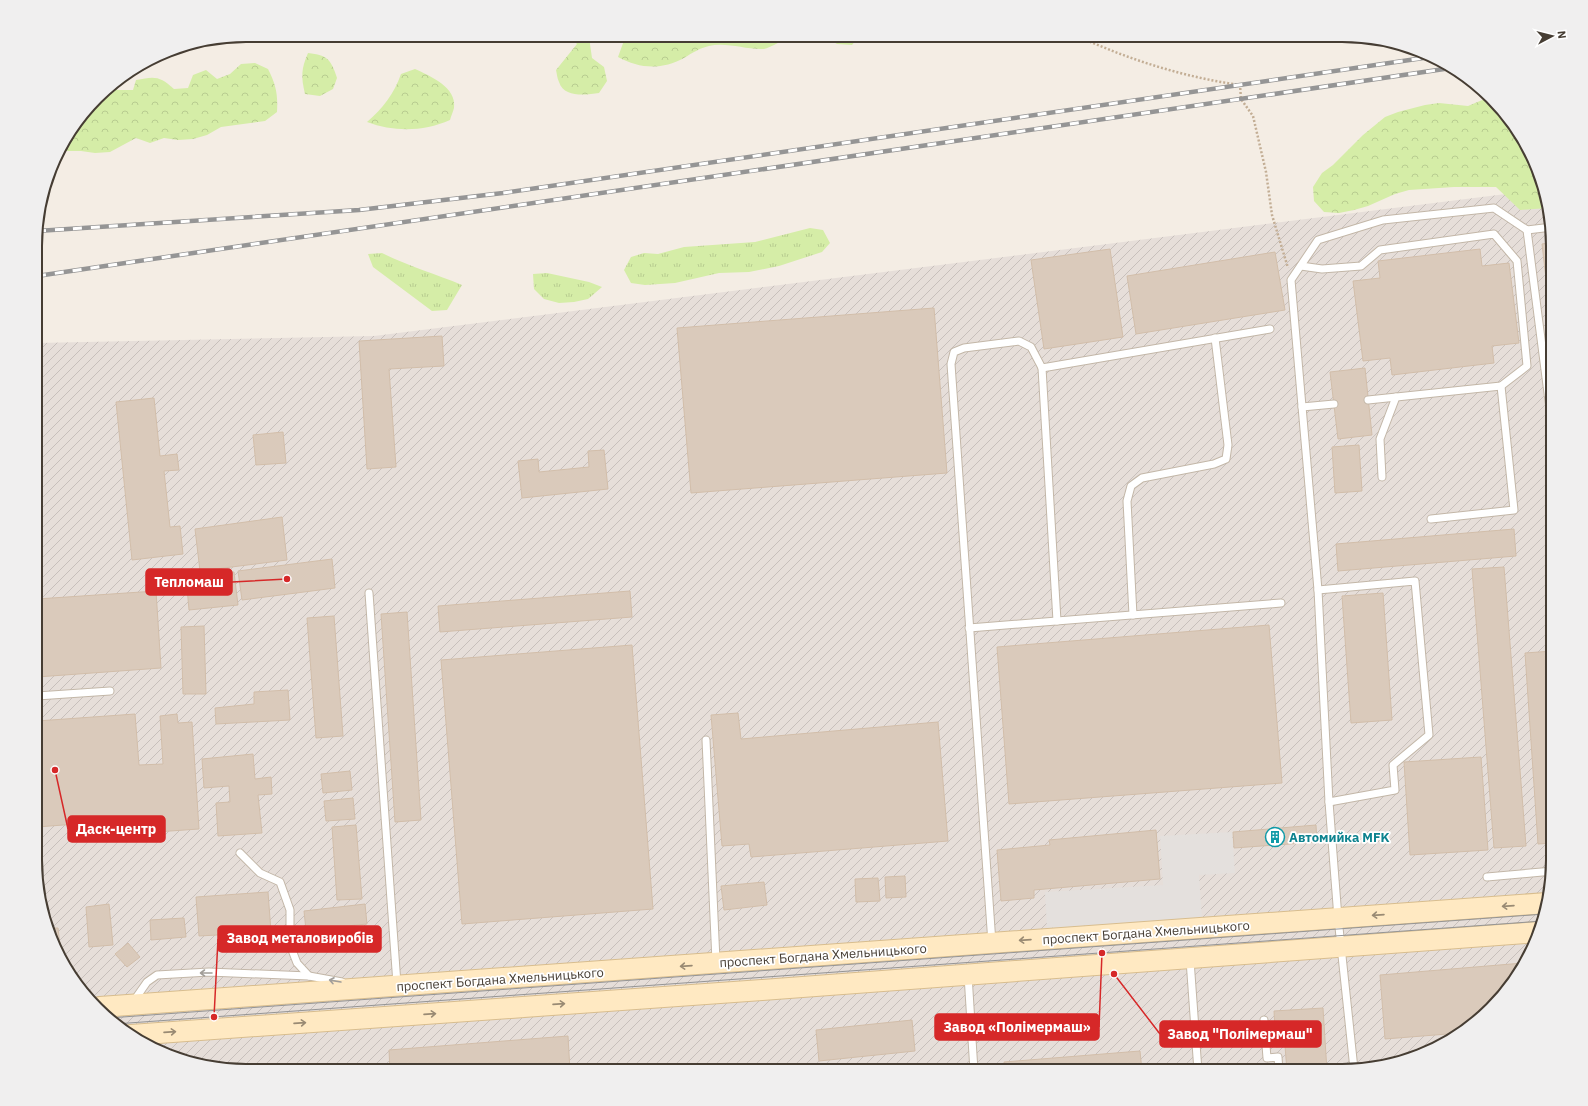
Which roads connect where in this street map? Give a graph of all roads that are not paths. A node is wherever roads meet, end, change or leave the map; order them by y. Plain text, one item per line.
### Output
1 (1545, 228) edge
2 (1527, 230) junction
3 (1301, 266) junction
4 (1270, 329) dead end
5 (1215, 338) junction
6 (1042, 368) junction
7 (1546, 378) edge
8 (1501, 386) junction
9 (1396, 398) junction
10 (1368, 400) dead end
11 (1334, 404) dead end
12 (1302, 408) junction
13 (1382, 477) dead end
14 (1431, 519) dead end
15 (1318, 590) junction
16 (369, 593) dead end
17 (1281, 603) dead end
18 (1133, 615) junction
19 (1057, 621) junction
20 (969, 628) junction
21 (110, 691) dead end
22 (42, 696) edge
23 (706, 740) dead end
24 (1329, 802) junction
25 (240, 853) dead end
26 (1546, 872) edge
27 (1487, 877) dead end
28 (1541, 903) edge
29 (1338, 918) junction
30 (1532, 933) edge
31 (992, 943) junction
32 (1342, 947) junction
33 (1190, 958) junction
34 (716, 964) junction
35 (968, 975) junction
36 (310, 976) junction
37 (397, 986) junction
38 (374, 988) junction
39 (130, 1005) junction
40 (105, 1007) edge
41 (1264, 1020) dead end
42 (140, 1034) edge
43 (974, 1064) edge
44 (1198, 1064) edge
45 (1278, 1064) edge
46 (1354, 1064) edge

1 - 2 lane
2 - 3 lane
2 - 7 lane
3 - 8 lane
3 - 12 lane
4 - 5 lane
5 - 6 lane
5 - 18 lane
6 - 19 lane
6 - 20 lane
8 - 9 lane
8 - 14 lane
9 - 10 lane
9 - 13 lane
11 - 12 lane
12 - 15 lane
15 - 24 lane
15 - 24 lane
16 - 37 lane
17 - 18 lane
18 - 19 lane
19 - 20 lane
20 - 31 lane
21 - 22 lane
23 - 34 lane
24 - 29 lane
25 - 36 lane
26 - 27 lane
28 -> 29 main road, проспект Богдана Хмельницького
29 -> 31 main road, проспект Богдана Хмельницького
29 - 32 lane
30 - 32 main road
31 - 34 main road, проспект Богдана Хмельницького
32 - 33 main road
32 - 46 lane
33 - 35 main road
33 - 44 lane
34 -> 37 main road, проспект Богдана Хмельницького
42 -> 35 main road
35 - 43 lane
38 -> 36 lane
36 -> 39 lane
37 - 38 main road, проспект Богдана Хмельницького
38 - 39 main road, проспект Богдана Хмельницького
39 - 40 main road, проспект Богдана Хмельницького
41 - 45 lane

